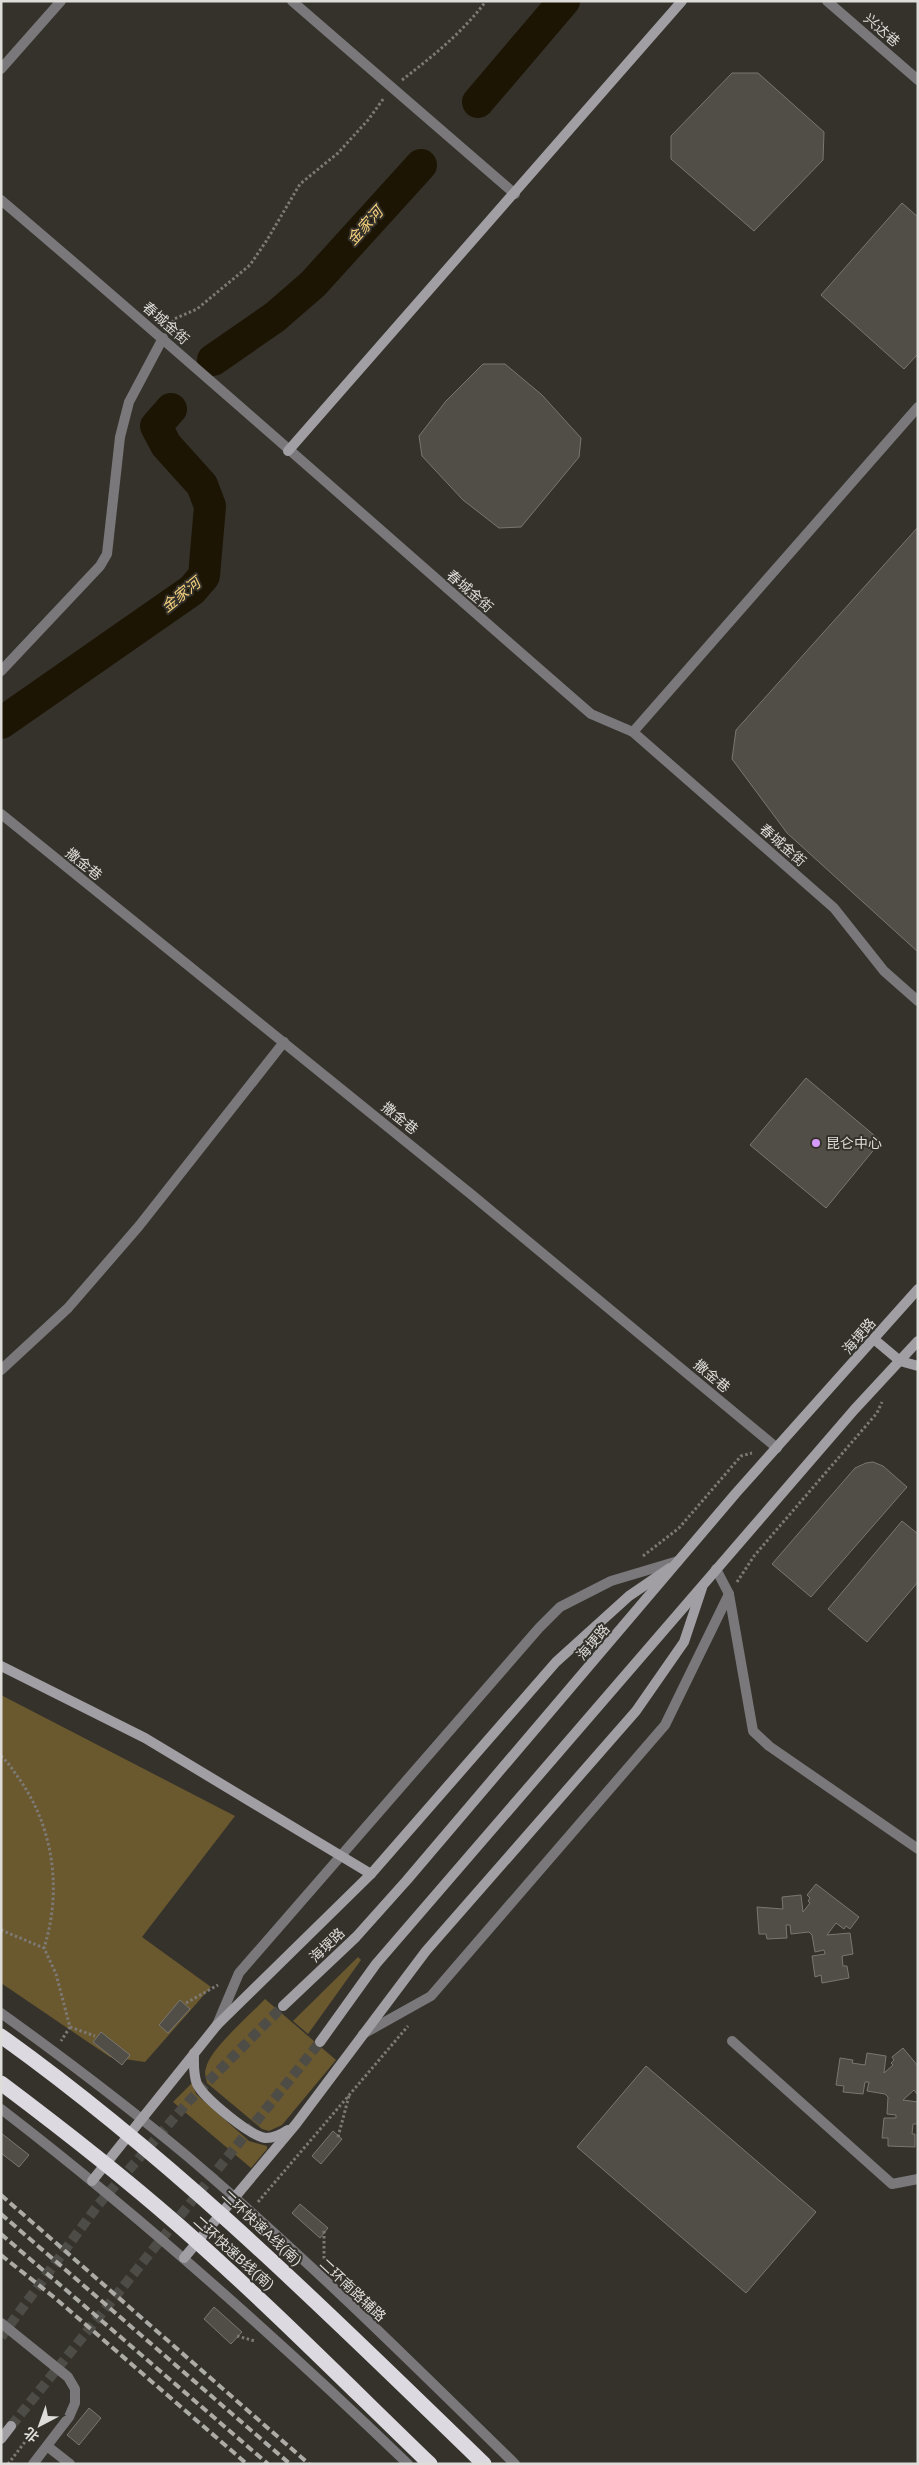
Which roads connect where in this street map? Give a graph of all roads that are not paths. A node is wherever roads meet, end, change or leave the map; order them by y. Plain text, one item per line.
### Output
1 (61, 1) edge
2 (292, 1) edge
3 (682, 1) edge
4 (827, 1) edge
5 (1, 69) edge
6 (918, 80) edge
7 (515, 194) junction
8 (1, 200) edge
9 (163, 338) junction
10 (918, 408) edge
11 (288, 451) junction
12 (1, 672) edge
13 (633, 732) junction
14 (1, 814) edge
15 (918, 1001) edge
16 (284, 1042) junction
17 (918, 1289) edge
18 (875, 1340) junction
19 (918, 1341) edge
20 (900, 1361) junction
21 (918, 1366) edge
22 (1, 1370) edge
23 (777, 1448) junction
24 (681, 1560) junction
25 (716, 1569) junction
26 (704, 1583) junction
27 (729, 1594) junction
28 (1, 1666) edge
29 (918, 1849) edge
30 (340, 1854) junction
31 (371, 1874) junction
32 (283, 2006) tunnel mouth
33 (1, 2013) edge
34 (217, 2026) junction
35 (362, 2034) junction
36 (1, 2036) edge
37 (732, 2041) dead end
38 (320, 2042) tunnel mouth
39 (194, 2053) junction
40 (1, 2084) edge
41 (1, 2109) edge
42 (141, 2119) junction
43 (296, 2124) junction
44 (918, 2179) edge
45 (92, 2181) junction
46 (234, 2198) junction
47 (184, 2258) junction
48 (1, 2323) edge
49 (11, 2426) tunnel mouth
50 (1, 2439) edge
51 (47, 2446) junction
52 (33, 2464) edge
53 (70, 2464) edge
54 (408, 2464) edge
55 (430, 2464) edge
56 (484, 2464) edge
57 (515, 2464) edge

1 - 5 street
2 - 7 street
3 - 7 main road
4 - 6 street, 兴达巷
7 - 11 main road
8 - 9 street, 春城金街
9 - 11 street, 春城金街
9 - 12 street
10 - 13 street
11 - 13 street, 春城金街
13 - 15 street, 春城金街
14 - 16 street, 撒金巷
16 - 22 street
16 - 23 street, 撒金巷
17 - 18 main road, 海埂路
18 - 20 main road
18 - 23 main road, 海埂路
19 - 20 main road
20 - 21 main road
20 - 25 main road
23 - 24 main road, 海埂路
24 - 30 street
24 - 31 main road
24 - 32 main road, 海埂路
25 - 26 main road
25 - 27 street
26 - 35 main road
26 - 38 main road
27 - 29 street
27 - 35 street
28 - 30 main road
30 - 31 main road
30 - 34 street
31 - 34 main road
33 - 42 street, 二环南路辅路
34 - 39 main road
35 - 43 main road
36 - 56 highway, 二环快速A线(南)
37 - 44 street
39 - 42 main road
39 - 43 main road
40 - 55 highway, 二环快速B线(南)
41 - 45 street
42 - 45 main road
42 - 46 street, 二环南路辅路
43 - 46 main road
45 - 47 street
46 - 47 main road
46 - 57 street, 二环南路辅路
47 - 54 street
48 - 51 street
49 - 50 main road
51 - 52 street
51 - 53 street

